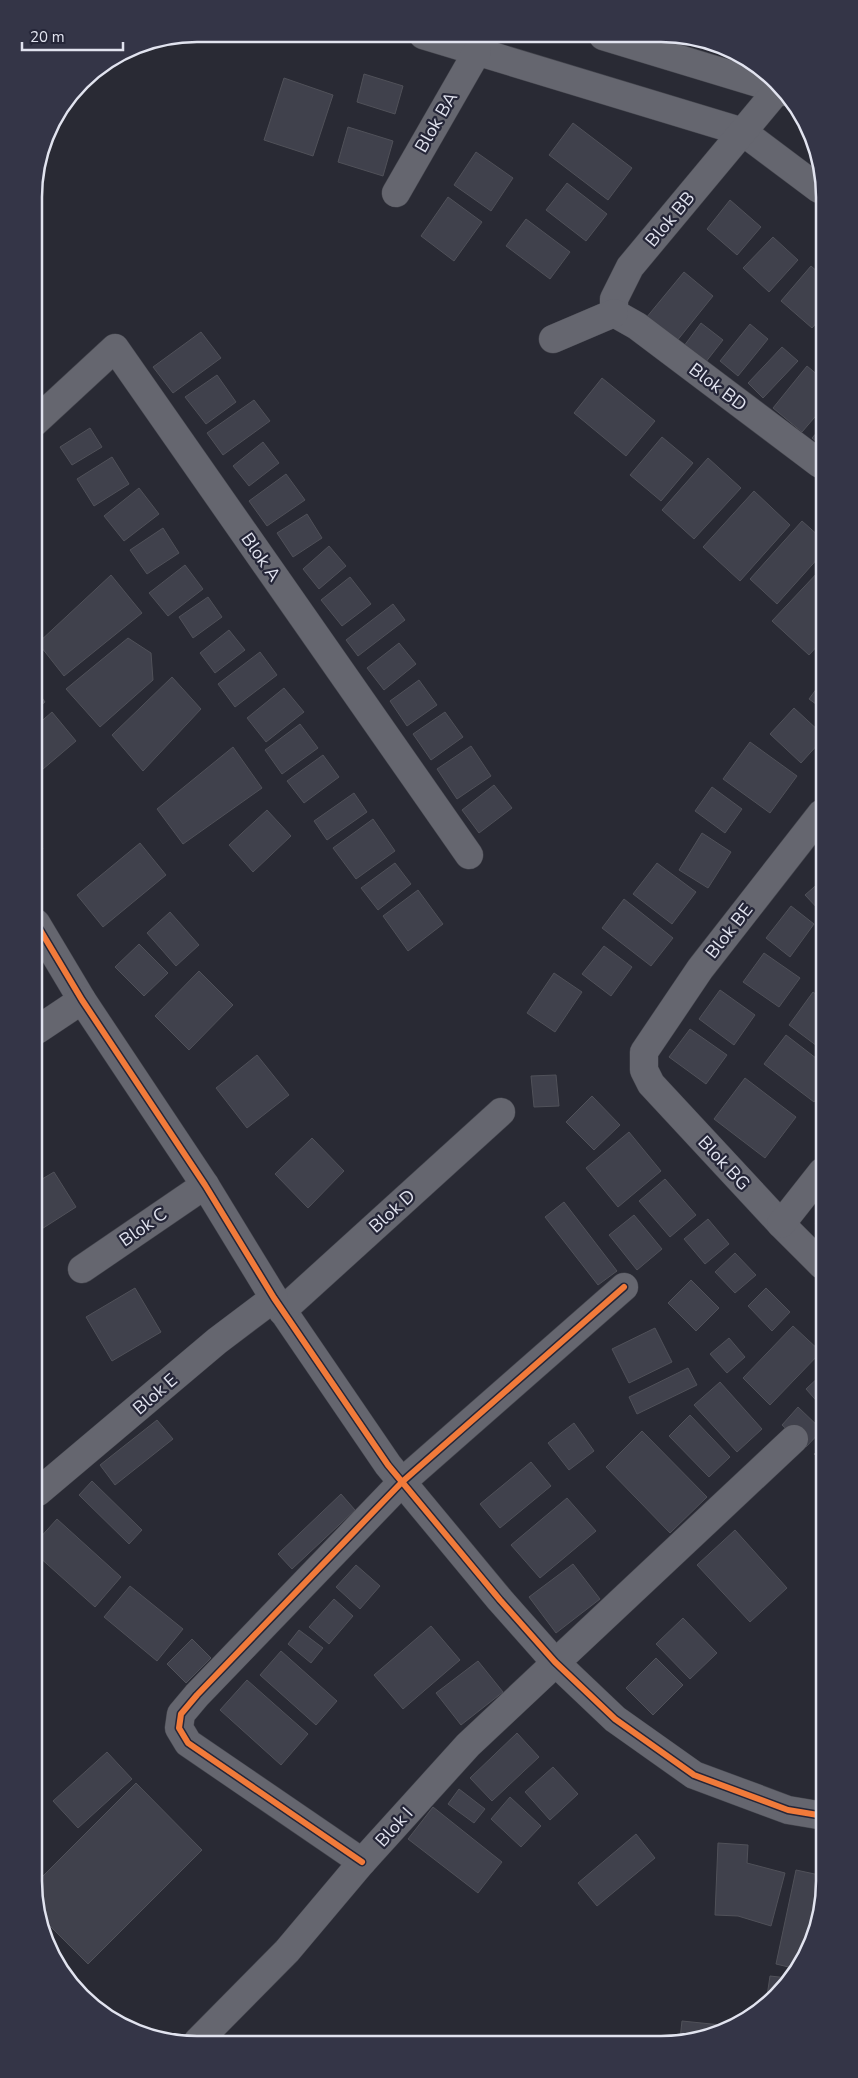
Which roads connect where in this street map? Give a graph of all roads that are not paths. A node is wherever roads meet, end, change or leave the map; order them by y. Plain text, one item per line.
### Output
1 (447, 42) edge
2 (623, 42) edge
3 (477, 52) junction
4 (768, 86) edge
5 (776, 94) edge
6 (742, 132) junction
7 (815, 186) edge
8 (396, 193) dead end
9 (614, 313) junction
10 (554, 339) dead end
11 (43, 415) edge
12 (816, 461) edge
13 (816, 821) edge
14 (469, 855) dead end
15 (43, 934) edge
16 (82, 1000) junction
17 (43, 1026) edge
18 (644, 1052) joint
19 (501, 1112) dead end
20 (815, 1180) edge
21 (204, 1185) junction
22 (781, 1224) junction
23 (815, 1258) edge
24 (82, 1269) dead end
25 (624, 1287) dead end
26 (278, 1304) junction
27 (794, 1439) dead end
28 (402, 1482) junction
29 (42, 1488) edge
30 (555, 1662) junction
31 (815, 1815) edge
32 (362, 1862) junction
33 (203, 2036) edge

1 - 3 street
2 - 4 street
3 - 6 street
3 - 8 street, Blok BA
5 - 6 street, Blok BB
6 - 7 street
6 - 9 street, Blok BB
9 - 10 street
9 - 12 street, Blok BD
11 - 14 street, Blok A
13 - 18 street, Blok BE
15 - 16 street
16 - 17 street
16 - 21 street
18 - 22 street, Blok BG
19 - 26 street, Blok D
20 - 22 street
21 - 24 street, Blok C
21 - 26 street
22 - 23 street, Blok BG
25 - 28 street
26 - 28 street
26 - 29 street, Blok E
27 - 30 street, Blok I
28 - 30 street
28 - 32 street
30 - 31 street
30 - 32 street, Blok I
32 - 33 street, Blok I

